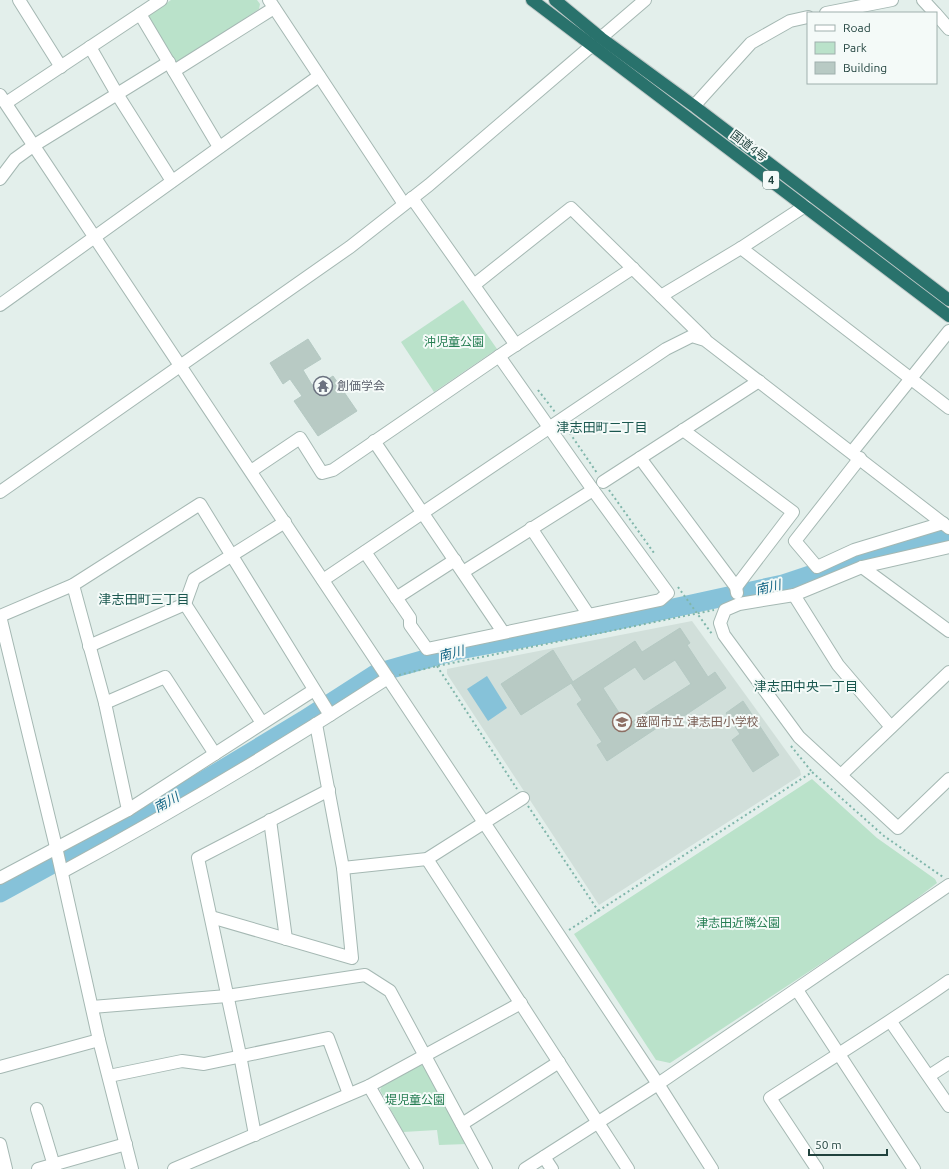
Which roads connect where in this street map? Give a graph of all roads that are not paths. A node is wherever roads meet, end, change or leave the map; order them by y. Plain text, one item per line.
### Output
1 (19, 0) edge
2 (160, 0) edge
3 (532, 0) edge
4 (645, 0) edge
5 (892, 0) edge
6 (923, 0) edge
7 (558, 1) edge
8 (272, 4) edge
9 (831, 12) edge
10 (933, 12) edge
11 (140, 14) junction
12 (937, 16) edge
13 (807, 17) edge
14 (949, 29) edge
15 (602, 38) junction
16 (592, 47) junction
17 (90, 48) junction
18 (61, 66) junction
19 (172, 67) junction
20 (319, 76) junction
21 (116, 94) junction
22 (3, 99) edge
23 (694, 106) junction
24 (33, 146) junction
25 (219, 147) junction
26 (0, 179) edge
27 (172, 181) junction
28 (408, 201) junction
29 (805, 206) junction
30 (94, 237) junction
31 (741, 248) junction
32 (633, 268) junction
33 (474, 285) junction
34 (661, 296) junction
35 (949, 300) edge
36 (0, 305) edge
37 (949, 316) edge
38 (949, 331) edge
39 (706, 340) junction
40 (516, 345) junction
41 (499, 356) junction
42 (180, 367) junction
43 (911, 378) junction
44 (759, 381) junction
45 (949, 408) edge
46 (550, 428) junction
47 (683, 430) junction
48 (374, 441) junction
49 (856, 455) junction
50 (640, 458) junction
51 (251, 471) junction
52 (603, 482) road end
53 (593, 490) junction
54 (0, 492) edge
55 (423, 513) junction
56 (285, 522) junction
57 (784, 525) junction
58 (946, 526) edge
59 (531, 528) junction
60 (795, 541) junction
61 (949, 547) edge
62 (365, 552) junction
63 (233, 555) junction
64 (455, 560) junction
65 (862, 566) junction
66 (463, 572) junction
67 (323, 580) junction
68 (73, 585) junction
69 (794, 595) junction
70 (737, 596) junction
71 (396, 598) junction
72 (185, 604) junction
73 (588, 614) junction
74 (0, 616) edge
75 (949, 631) edge
76 (503, 632) junction
77 (89, 646) junction
78 (949, 672) edge
79 (388, 678) junction
80 (314, 690) junction
81 (105, 702) junction
82 (330, 715) junction
83 (262, 723) junction
84 (316, 724) junction
85 (891, 727) junction
86 (214, 754) junction
87 (841, 775) junction
88 (949, 780) edge
89 (328, 790) junction
90 (523, 798) dead end
91 (128, 810) junction
92 (270, 820) junction
93 (484, 822) junction
94 (56, 847) junction
95 (427, 859) junction
96 (343, 868) junction
97 (62, 872) junction
98 (0, 878) edge
99 (946, 881) edge
100 (211, 917) junction
101 (286, 939) junction
102 (949, 980) edge
103 (797, 990) junction
104 (227, 996) junction
105 (521, 1003) junction
106 (92, 1007) junction
107 (891, 1022) junction
108 (99, 1040) junction
109 (838, 1053) junction
110 (240, 1055) junction
111 (424, 1057) junction
112 (559, 1062) junction
113 (949, 1063) edge
114 (0, 1066) edge
115 (109, 1076) junction
116 (929, 1076) junction
117 (658, 1084) junction
118 (369, 1086) junction
119 (349, 1094) junction
120 (949, 1106) edge
121 (37, 1109) dead end
122 (598, 1123) junction
123 (462, 1124) junction
124 (255, 1135) junction
125 (0, 1144) edge
126 (126, 1144) junction
127 (544, 1157) junction
128 (55, 1167) edge
129 (6, 1169) edge
130 (38, 1169) edge
131 (132, 1169) edge
132 (174, 1169) edge
133 (417, 1169) edge
134 (486, 1169) edge
135 (525, 1169) edge
136 (552, 1169) edge
137 (628, 1169) edge
138 (712, 1169) edge
139 (817, 1169) edge
140 (914, 1169) edge

1 - 18 street
2 - 11 street
3 - 16 highway, 国道4号 / 4
4 - 15 street
5 - 9 street
6 - 10 street
7 - 15 highway, 国道4号 / 4
8 - 19 street
8 - 20 street
11 - 17 street
11 - 19 street
12 - 14 street
13 - 23 street
15 - 16 street
15 - 23 highway, 国道4号 / 4
16 - 28 street
16 - 29 highway, 国道4号 / 4
17 - 18 street
17 - 21 street
18 - 22 street
19 - 21 street
19 - 25 street
20 - 25 street
20 - 28 street
21 - 24 street
21 - 27 street
22 - 24 street
23 - 35 highway, 国道4号 / 4
24 - 26 street
24 - 30 street
25 - 27 street
27 - 30 street
28 - 33 street
28 - 42 street
29 - 31 street
29 - 37 highway, 国道4号 / 4
30 - 36 street
30 - 42 street
31 - 34 street
31 - 43 street
32 - 33 street
32 - 34 street
32 - 40 street
33 - 40 street
34 - 39 street
38 - 43 street
39 - 44 street
39 - 46 street
40 - 41 street
41 - 46 street
41 - 48 street
42 - 51 street
42 - 54 street
43 - 45 street
43 - 49 street
44 - 47 street
44 - 49 street
46 - 53 street
46 - 55 street
47 - 50 street
47 - 57 street
48 - 51 street
48 - 55 street
49 - 58 street
49 - 60 street
50 - 52 street
50 - 70 street
51 - 56 street
53 - 59 street
53 - 73 street
55 - 62 street
55 - 64 street
56 - 63 street
56 - 67 street
57 - 60 street
57 - 70 street
58 - 60 street
59 - 66 street
59 - 73 street
61 - 65 street
62 - 67 street
62 - 71 street
63 - 68 street
63 - 72 street
63 - 80 street
64 - 66 street
64 - 71 street
65 - 69 street
65 - 75 street
66 - 76 street
67 - 79 street
68 - 74 street
68 - 77 street
69 - 70 street
69 - 85 street
70 - 87 street
71 - 76 street
72 - 77 street
72 - 83 street
73 - 76 street
74 - 94 street
77 - 81 street
78 - 85 street
79 - 82 street
79 - 93 street
80 - 82 street
80 - 83 street
81 - 86 street
81 - 91 street
82 - 84 street
83 - 86 street
84 - 89 street
84 - 97 street
85 - 87 street
86 - 91 street
87 - 88 street
89 - 92 street
89 - 96 street
90 - 93 street
91 - 94 street
92 - 100 street
92 - 101 street
93 - 95 street
93 - 117 street
94 - 97 street
94 - 98 street
95 - 96 street
95 - 105 street
96 - 101 street
97 - 106 street
99 - 103 street
100 - 101 street
100 - 104 street
102 - 107 street
103 - 109 street
103 - 117 street
104 - 106 street
104 - 110 street
104 - 111 street
105 - 111 street
105 - 112 street
106 - 108 street
107 - 109 street
107 - 116 street
108 - 114 street
108 - 115 street
109 - 139 street
109 - 140 street
110 - 115 street
110 - 119 street
110 - 124 street
111 - 118 street
111 - 123 street
112 - 122 street
112 - 123 street
113 - 116 street
115 - 126 street
116 - 120 street
117 - 122 street
117 - 138 street
118 - 119 street
118 - 133 street
119 - 124 street
121 - 128 street
122 - 127 street
122 - 137 street
123 - 134 street
124 - 132 street
125 - 129 street
126 - 128 street
126 - 131 street
127 - 135 street
127 - 136 street
128 - 130 street

